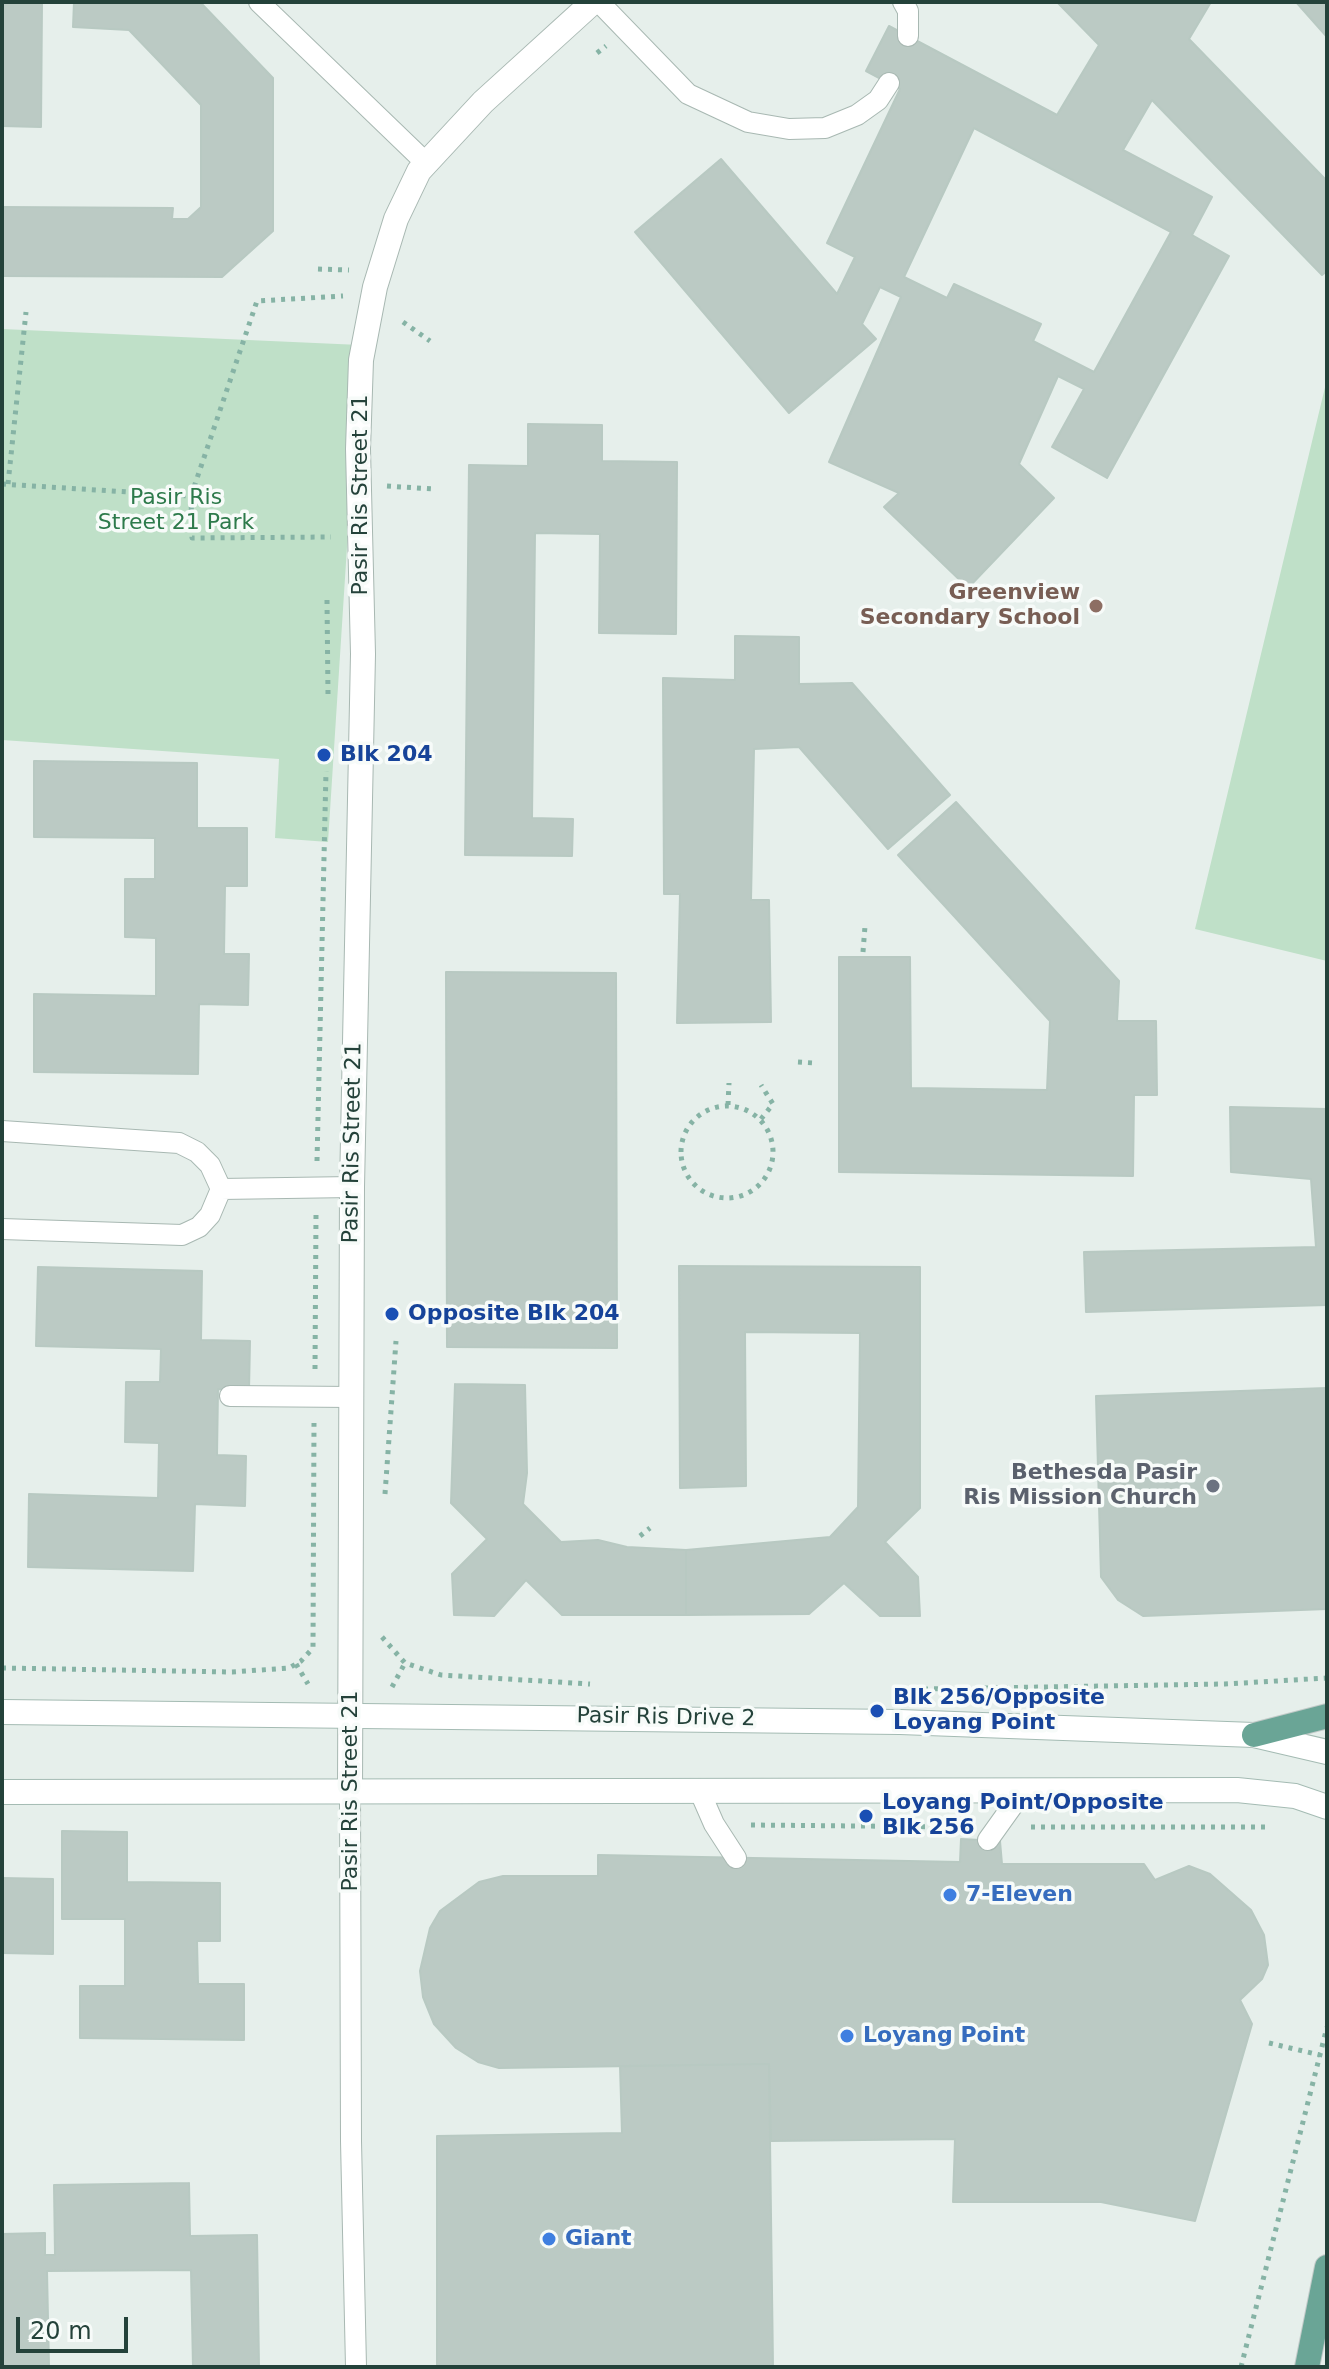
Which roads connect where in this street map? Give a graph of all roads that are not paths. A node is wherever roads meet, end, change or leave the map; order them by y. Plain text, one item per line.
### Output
1 (259, 2) edge
2 (596, 2) edge
3 (903, 2) edge
4 (908, 36) dead end
5 (889, 83) dead end
6 (425, 162) junction
7 (2, 1131) edge
8 (352, 1187) junction
9 (221, 1189) junction
10 (2, 1229) edge
11 (230, 1396) dead end
12 (352, 1397) junction
13 (2, 1712) edge
14 (350, 1713) junction
15 (1327, 1716) edge
16 (1254, 1735) junction
17 (1327, 1752) edge
18 (1023, 1791) junction
19 (2, 1792) edge
20 (700, 1792) junction
21 (350, 1793) junction
22 (1327, 1807) edge
23 (993, 1834) road end
24 (736, 1858) dead end
25 (1327, 2267) edge
26 (356, 2367) edge
27 (1307, 2367) edge

1 - 6 lane
2 - 5 lane
2 - 6 street, Pasir Ris Street 21
3 - 4 lane
6 - 8 street, Pasir Ris Street 21
7 - 9 lane
8 - 9 lane
8 - 12 street, Pasir Ris Street 21
9 - 10 lane
11 - 12 lane
12 - 14 street, Pasir Ris Street 21
13 - 14 street, Pasir Ris Drive 2
14 - 16 street, Pasir Ris Drive 2
14 - 21 street, Pasir Ris Street 21
15 - 16 main road
16 - 17 street, Pasir Ris Drive 2
18 - 20 street
18 - 22 street
18 - 23 lane
19 - 21 street
20 - 21 street
20 - 24 lane
21 - 26 lane, Pasir Ris Street 21
25 - 27 main road

